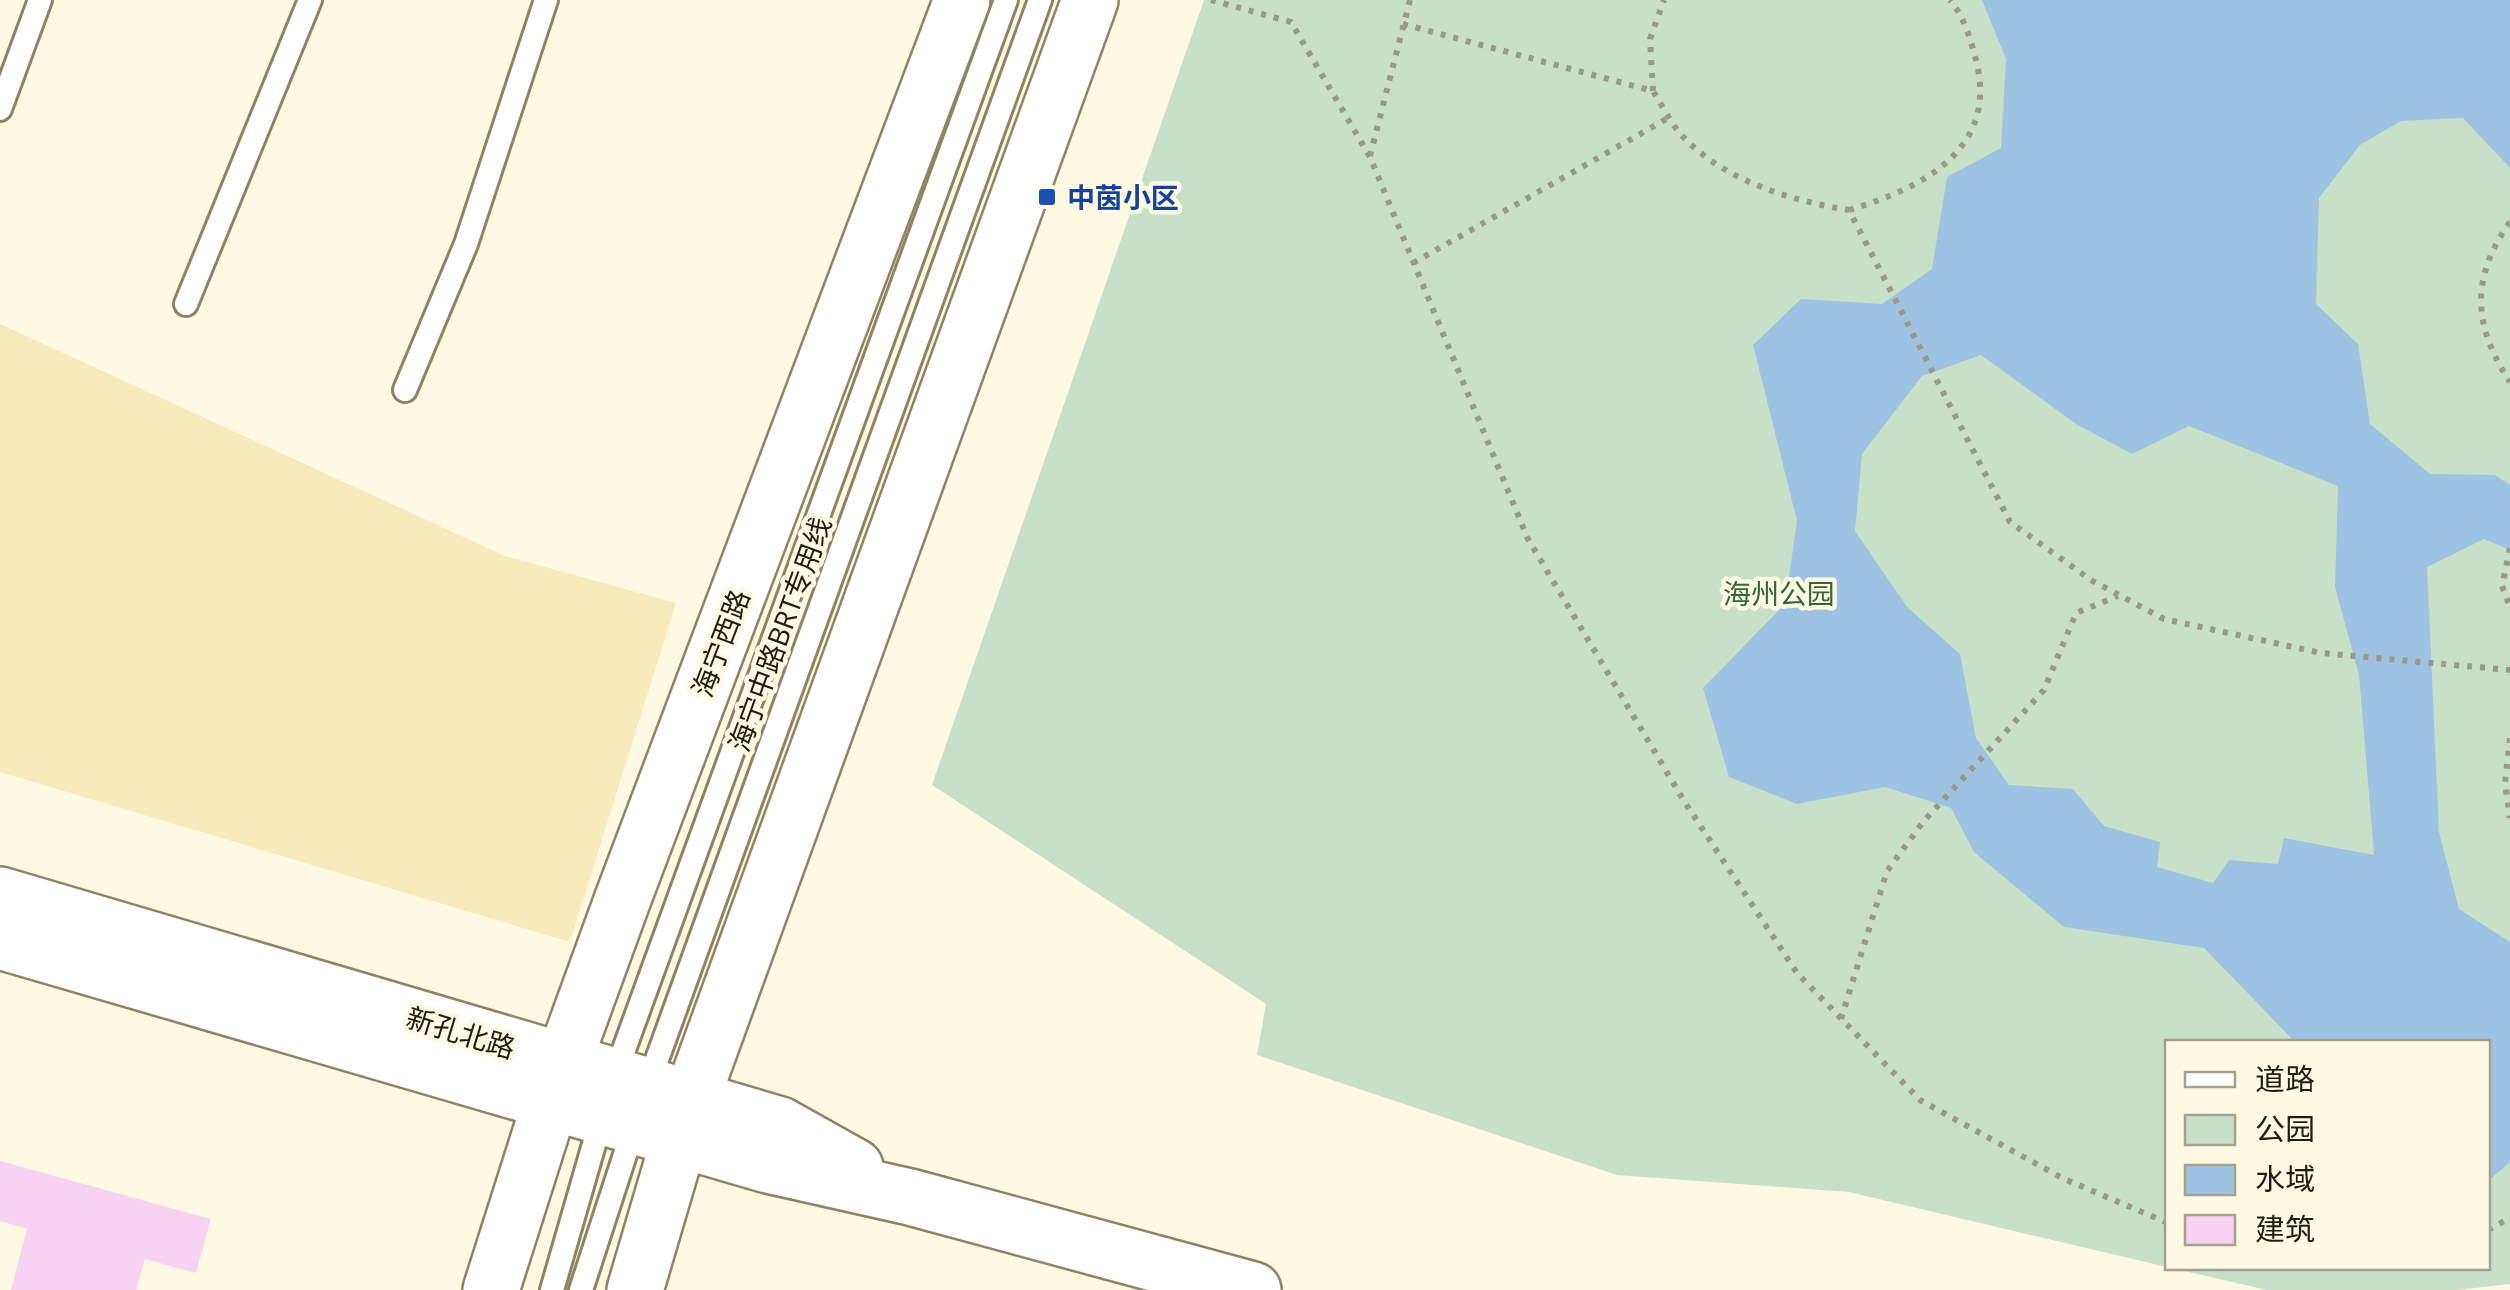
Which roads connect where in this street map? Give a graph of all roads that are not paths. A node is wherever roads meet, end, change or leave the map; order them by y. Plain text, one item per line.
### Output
1 (40, 0) edge
2 (310, 0) edge
3 (546, 0) edge
4 (962, 0) edge
5 (1006, 0) edge
6 (1040, 0) edge
7 (1090, 0) edge
8 (0, 109) edge
9 (186, 304) dead end
10 (406, 390) dead end
11 (0, 895) edge
12 (0, 942) edge
13 (623, 1100) junction
14 (491, 1290) edge
15 (552, 1290) edge
16 (581, 1290) edge
17 (635, 1290) edge
18 (1253, 1290) edge

1 - 8 lane
2 - 9 lane
3 - 10 lane
4 - 13 main road, 海宁西路
5 - 13 lane, 海宁中路BRT专用线
6 - 13 lane, 海宁中路BRT专用线
7 - 13 main road, 海宁西路
11 - 13 main road, 新孔北路
12 - 13 main road, 新孔北路
13 - 14 main road, 海宁西路
13 - 15 lane, 海宁中路BRT专用线
13 - 16 lane, 海宁中路BRT专用线
13 - 17 main road, 海宁西路
13 - 18 main road, 新孔北路

